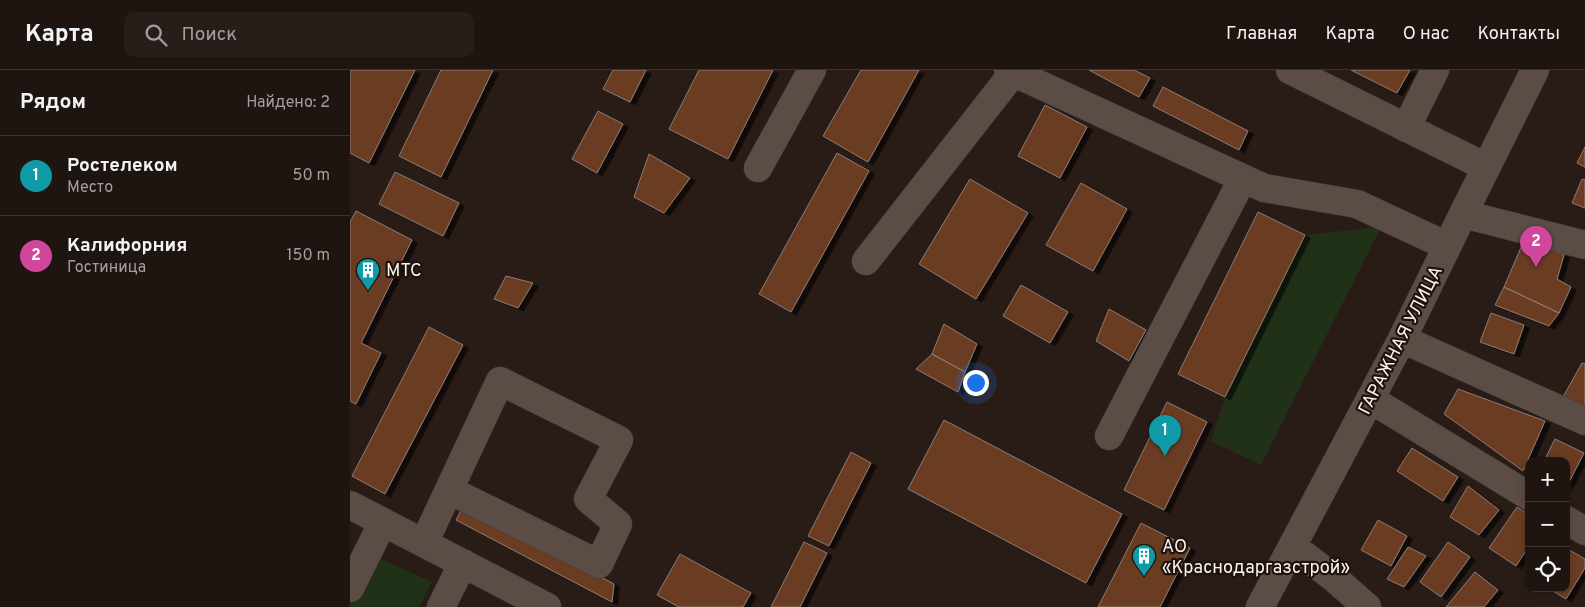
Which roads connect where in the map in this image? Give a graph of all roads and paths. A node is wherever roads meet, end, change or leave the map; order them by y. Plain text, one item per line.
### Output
1 (812, 70) edge
2 (1290, 70) edge
3 (1435, 70) edge
4 (1011, 71) edge
5 (1531, 71) edge
6 (1406, 128) junction
7 (1486, 167) junction
8 (758, 168) dead end
9 (1243, 178) junction
10 (1463, 214) junction
11 (1585, 245) edge
12 (1447, 246) junction
13 (866, 261) dead end
14 (1402, 339) junction
15 (1370, 399) junction
16 (1585, 422) edge
17 (1110, 436) dead end
18 (449, 490) junction
19 (1525, 494) edge
20 (350, 505) edge
21 (383, 522) junction
22 (1570, 522) edge
23 (1585, 531) edge
24 (424, 543) junction
25 (1292, 546) junction
26 (463, 563) junction
27 (350, 588) edge
28 (441, 607) edge
29 (547, 607) edge
30 (1260, 607) edge
31 (1367, 607) edge

1 - 8 street
2 - 6 street
3 - 6 street
4 - 9 street
4 - 13 street
5 - 7 street, ГАРАЖНАЯ УЛИЦА
6 - 7 street
7 - 10 street, ГАРАЖНАЯ УЛИЦА
9 - 12 street
9 - 17 street
10 - 11 street
10 - 12 street, ГАРАЖНАЯ УЛИЦА
12 - 14 street, ГАРАЖНАЯ УЛИЦА
14 - 15 street, ГАРАЖНАЯ УЛИЦА
14 - 16 street
15 - 19 street
15 - 25 street, ГАРАЖНАЯ УЛИЦА
18 - 18 street
18 - 24 street
20 - 21 street
21 - 24 street
21 - 27 street
22 - 23 street
24 - 26 street
25 - 30 street, ГАРАЖНАЯ УЛИЦА
25 - 31 street
26 - 28 street
26 - 29 street

